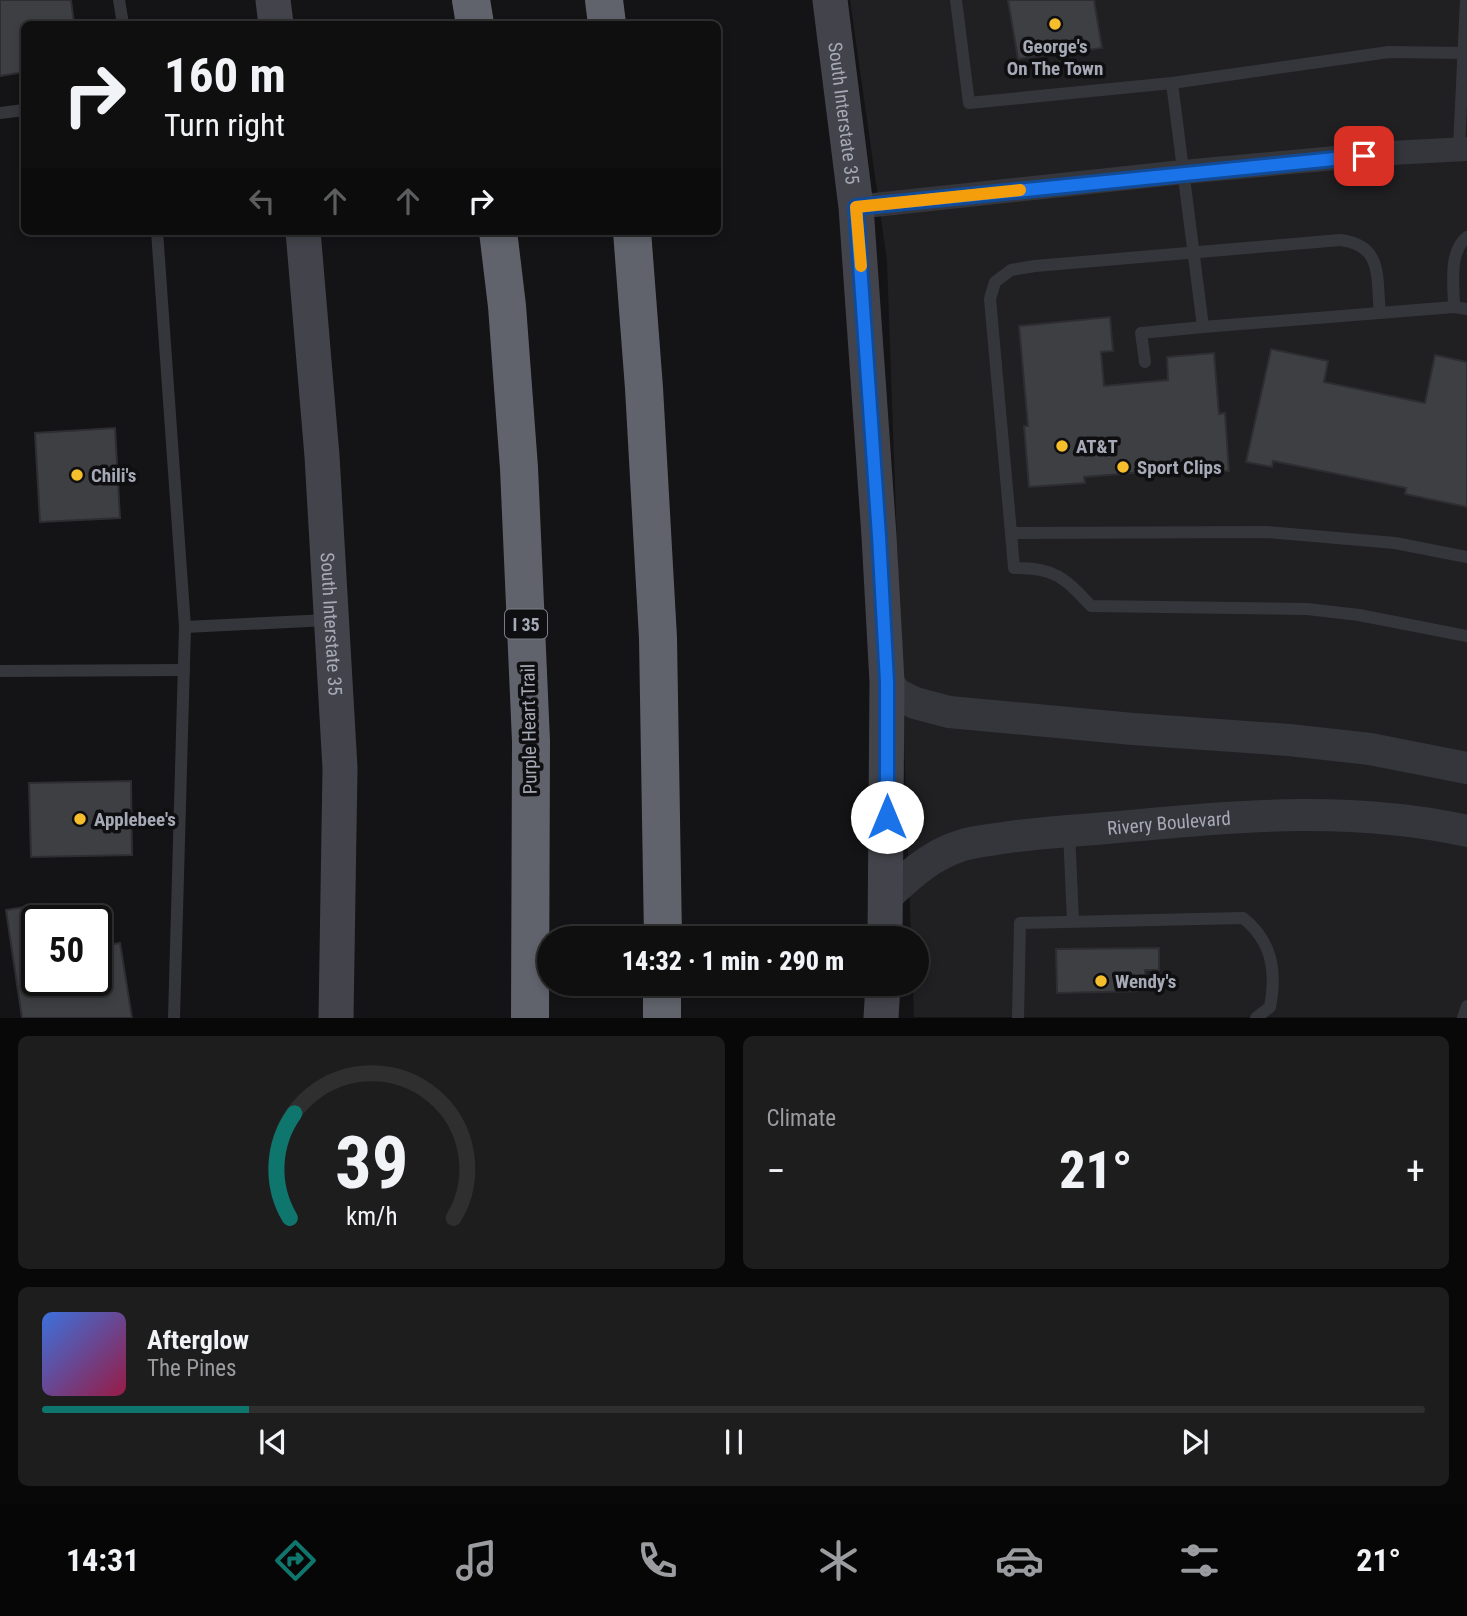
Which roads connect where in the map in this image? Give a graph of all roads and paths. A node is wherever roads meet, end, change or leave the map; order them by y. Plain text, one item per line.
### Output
1 (119, 0) edge
2 (273, 0) edge
3 (471, 0) edge
4 (604, 0) edge
5 (830, 0) edge
6 (956, 0) edge
7 (1466, 0) edge
8 (122, 21) edge
9 (276, 21) edge
10 (474, 21) edge
11 (607, 21) edge
12 (1464, 52) edge
13 (1172, 83) junction
14 (21, 110) edge
15 (0, 113) edge
16 (1463, 149) edge
17 (1183, 172) junction
18 (856, 207) junction
19 (157, 235) edge
20 (303, 235) edge
21 (498, 235) edge
22 (632, 235) edge
23 (1467, 237) edge
24 (1193, 252) junction
25 (1461, 308) edge
26 (1380, 313) junction
27 (1203, 327) junction
28 (1145, 362) dead end
29 (1011, 533) junction
30 (1467, 557) edge
31 (331, 620) junction
32 (185, 627) junction
33 (1467, 636) edge
34 (184, 670) junction
35 (0, 671) edge
36 (887, 682) junction
37 (1467, 768) edge
38 (1069, 831) junction
39 (1467, 831) edge
40 (886, 897) junction
41 (1073, 920) junction
42 (663, 926) edge
43 (885, 926) edge
44 (662, 996) edge
45 (882, 996) edge
46 (1467, 1006) edge
47 (1273, 1012) edge
48 (174, 1017) edge
49 (336, 1017) edge
50 (530, 1017) edge
51 (662, 1017) edge
52 (881, 1017) edge
53 (1018, 1017) edge
54 (1256, 1017) edge
55 (1463, 1017) edge

1 - 8 lane
2 - 9 main road
3 - 10 highway
4 - 11 highway
5 - 18 main road, South Interstate 35
6 - 13 lane
7 - 12 lane
12 - 13 lane
12 - 16 lane
13 - 17 lane
14 - 15 lane
16 - 17 street
17 - 18 street
17 - 24 lane
18 - 36 main road, South Interstate 35
19 - 32 lane
20 - 31 main road, South Interstate 35
21 - 50 highway, Purple Heart Trail / I 35
22 - 42 highway
23 - 25 lane
24 - 26 lane
24 - 27 lane
24 - 29 lane
25 - 26 lane
26 - 27 lane
27 - 28 lane
29 - 30 lane
29 - 33 lane
31 - 32 lane
31 - 49 main road, South Interstate 35
32 - 34 lane
34 - 35 lane
34 - 48 lane
36 - 37 street
36 - 40 main road, South Interstate 35
38 - 39 street, Rivery Boulevard
38 - 40 street, Rivery Boulevard
38 - 41 lane
40 - 43 main road, South Interstate 35
41 - 47 lane
41 - 53 lane
44 - 51 highway
45 - 52 main road
46 - 55 lane
47 - 54 lane

